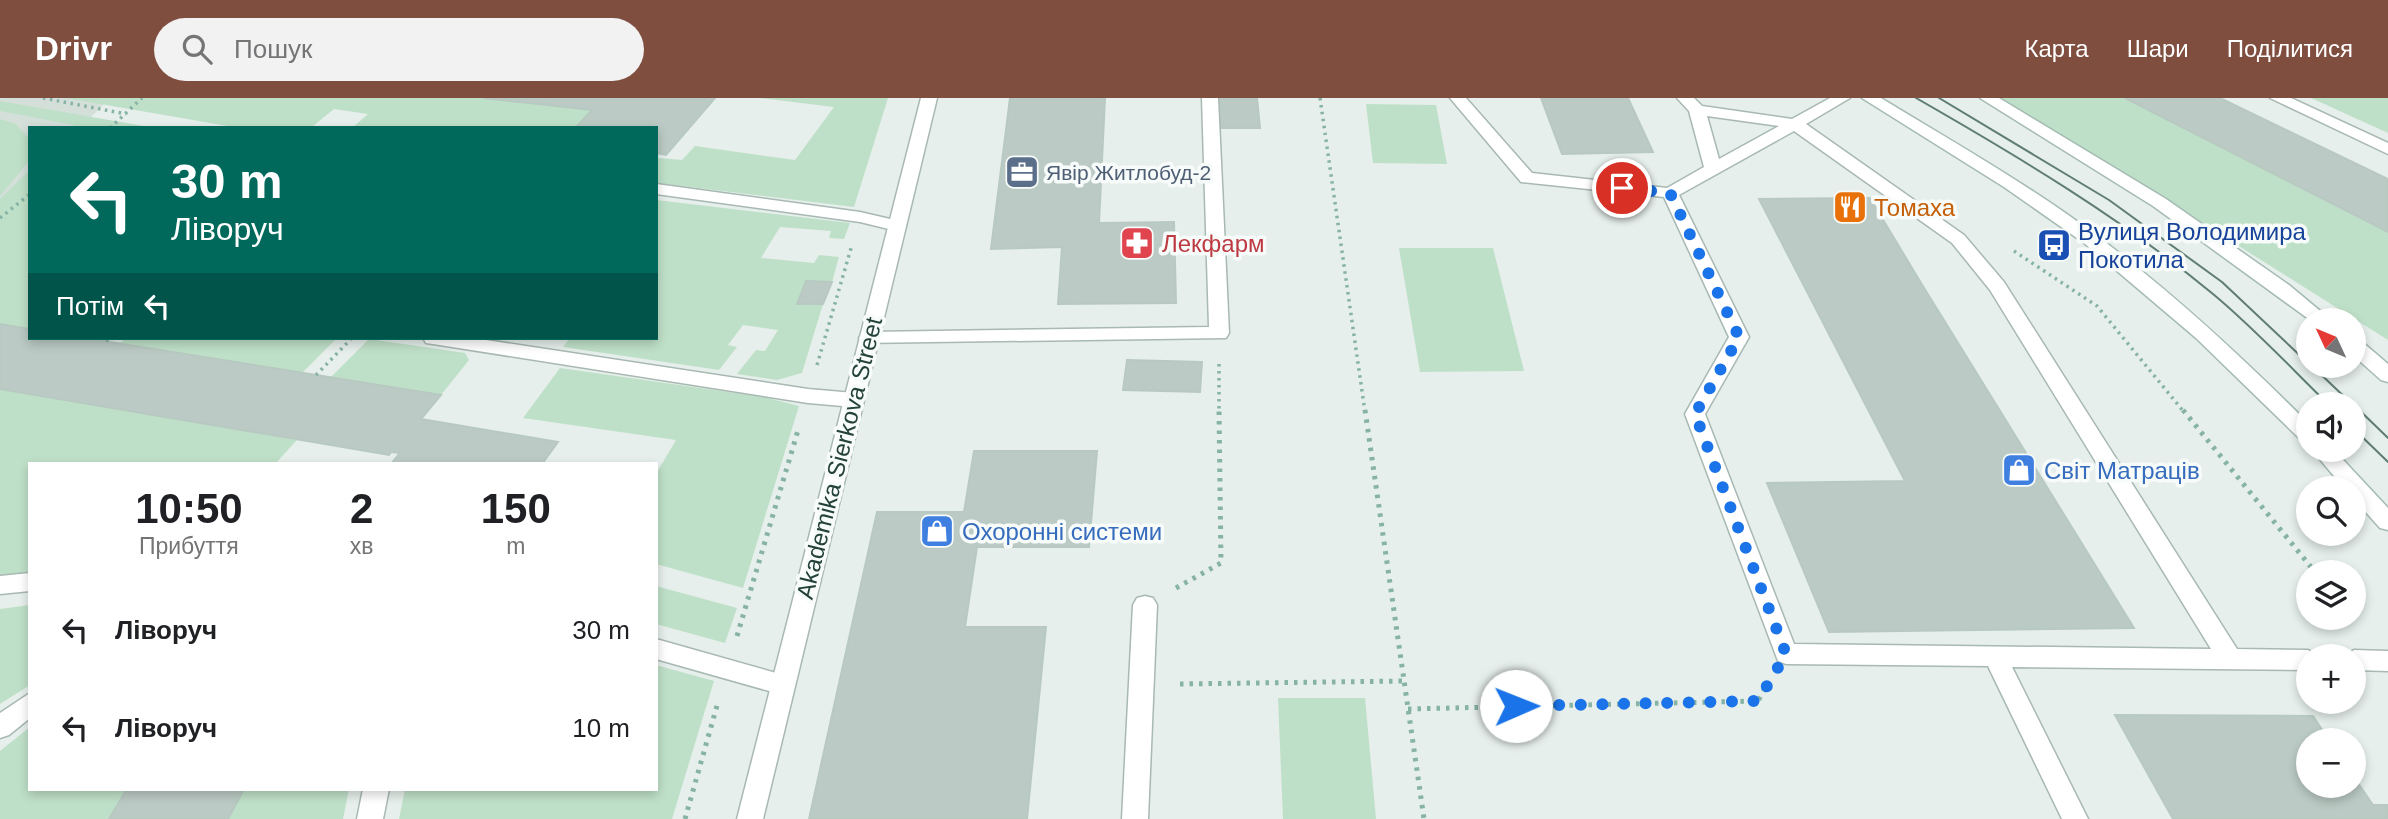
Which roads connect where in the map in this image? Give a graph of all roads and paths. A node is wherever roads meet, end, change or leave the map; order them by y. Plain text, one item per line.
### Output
1 (43, 98) edge
2 (142, 98) edge
3 (929, 98) edge
4 (1210, 98) edge
5 (1320, 98) edge
6 (1458, 98) edge
7 (1685, 98) edge
8 (1842, 98) edge
9 (1870, 98) edge
10 (1988, 98) edge
11 (2278, 98) edge
12 (1698, 110) junction
13 (126, 114) junction
14 (1795, 124) junction
15 (112, 126) edge
16 (2388, 149) edge
17 (1713, 169) junction
18 (658, 189) edge
19 (1670, 193) junction
20 (28, 196) edge
21 (860, 217) junction
22 (0, 218) edge
23 (897, 226) junction
24 (2006, 245) dead end
25 (2306, 308) edge
26 (1219, 333) junction
27 (869, 338) junction
28 (350, 340) edge
29 (446, 340) edge
30 (2366, 356) edge
31 (316, 375) dead end
32 (2388, 375) edge
33 (808, 396) junction
34 (853, 400) junction
35 (2296, 423) edge
36 (2333, 462) edge
37 (2388, 522) edge
38 (2305, 560) edge
39 (28, 582) edge
40 (0, 585) edge
41 (1145, 605) joint
42 (658, 650) edge
43 (1786, 654) junction
44 (1995, 656) junction
45 (2230, 659) junction
46 (2296, 660) edge
47 (2366, 660) edge
48 (2388, 661) edge
49 (727, 668) junction
50 (1404, 681) junction
51 (783, 685) junction
52 (1141, 685) junction
53 (28, 706) edge
54 (1408, 709) junction
55 (0, 727) edge
56 (376, 791) edge
57 (370, 819) edge
58 (685, 819) edge
59 (750, 819) edge
60 (1135, 819) edge
61 (1424, 819) edge
62 (2075, 819) edge

1 - 13 path
2 - 13 path
3 - 23 street, Akademika Sierkova Street
4 - 26 street
5 - 50 path
6 - 19 street
7 - 12 street
8 - 14 street
9 - 35 street
10 - 25 street
11 - 16 street
12 - 14 street
12 - 17 street
13 - 15 path
14 - 17 street
14 - 45 street
17 - 19 street
18 - 21 street
19 - 43 street
20 - 22 path
21 - 23 street
21 - 33 path
23 - 27 street, Akademika Sierkova Street
24 - 38 path
26 - 27 street
26 - 41 path
27 - 34 street, Akademika Sierkova Street
28 - 31 path
29 - 33 street
30 - 32 street
33 - 34 street
33 - 49 path
34 - 51 street, Akademika Sierkova Street
36 - 37 street
39 - 40 street
41 - 52 street
42 - 49 street
43 - 44 street
43 - 54 path
44 - 45 street
44 - 62 street
45 - 46 street
47 - 48 street
49 - 51 street
49 - 58 path
50 - 52 path
50 - 54 path
51 - 59 street, Akademika Sierkova Street
52 - 60 street
53 - 55 street
54 - 61 path
56 - 57 street

